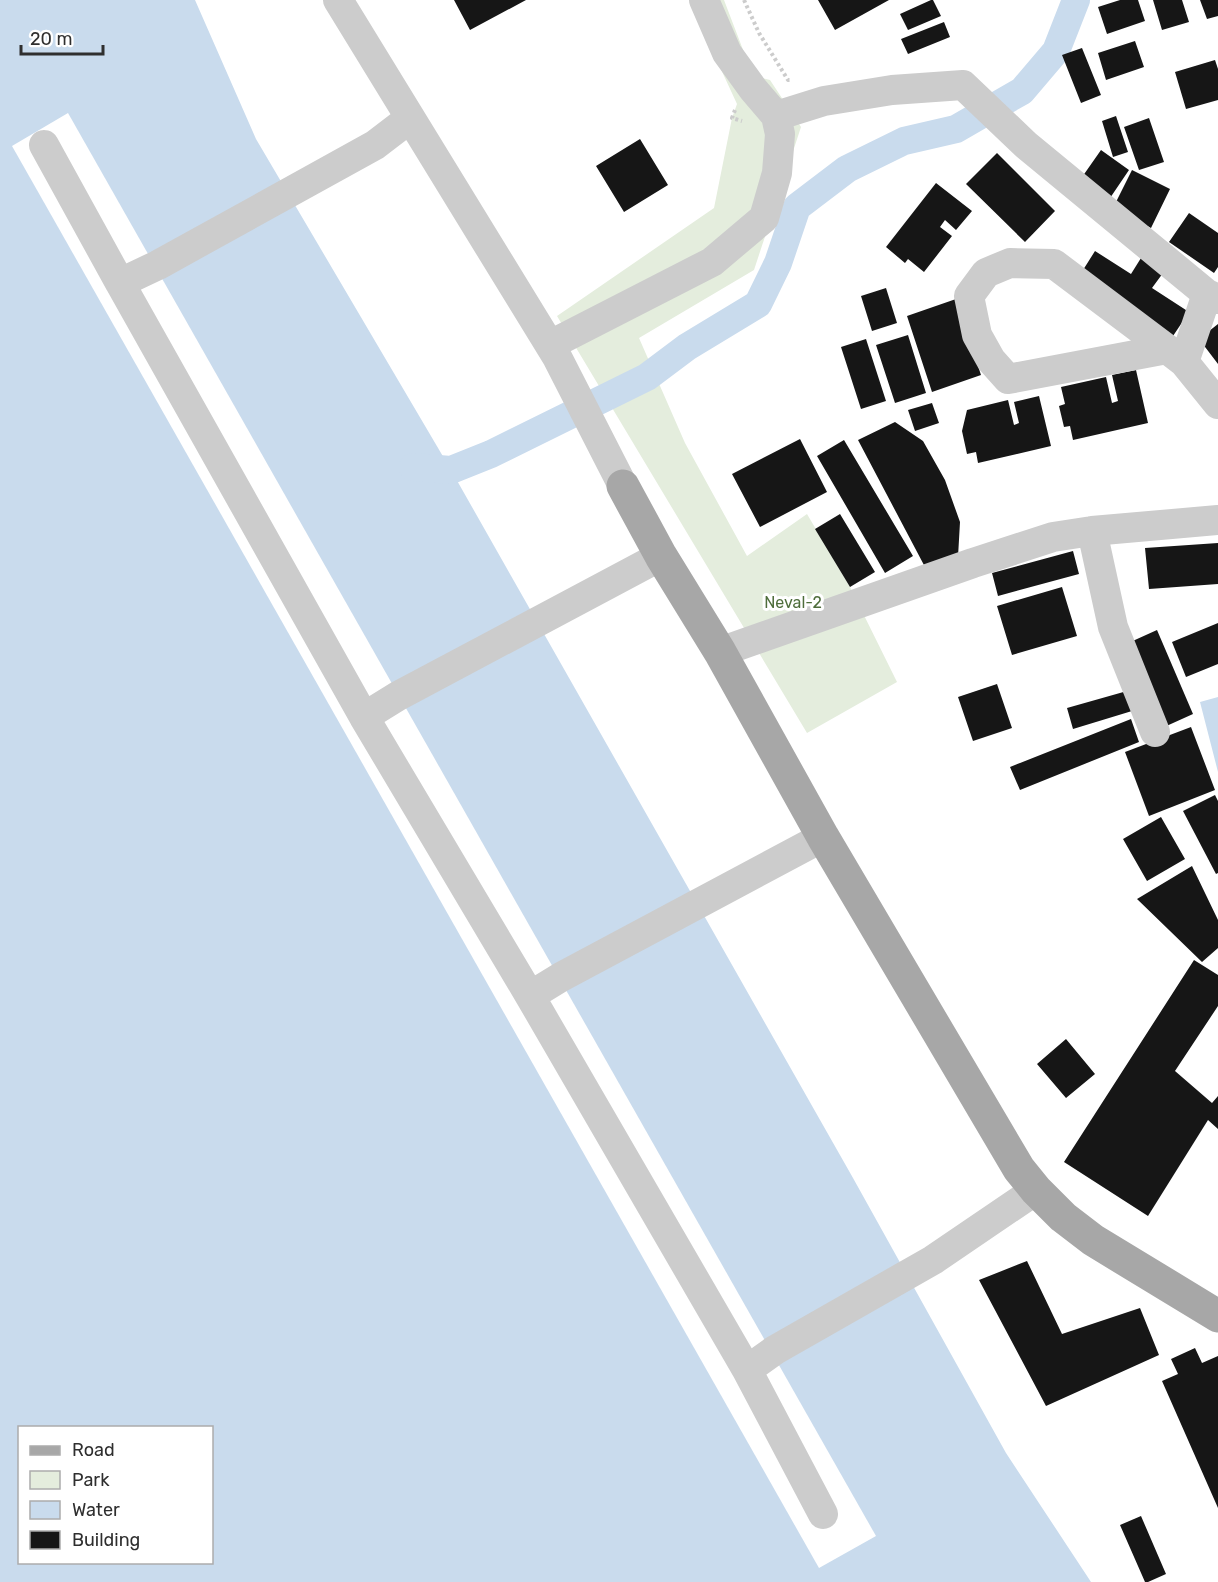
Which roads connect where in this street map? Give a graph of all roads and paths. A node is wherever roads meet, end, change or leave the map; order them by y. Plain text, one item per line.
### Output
1 (338, 0) edge
2 (704, 0) edge
3 (744, 0) edge
4 (799, 79) dead end
5 (776, 116) junction
6 (409, 119) junction
7 (44, 145) dead end
8 (120, 283) junction
9 (1213, 296) edge
10 (554, 351) junction
11 (1175, 355) junction
12 (1218, 404) edge
13 (623, 486) joint
14 (1218, 520) edge
15 (1092, 531) junction
16 (661, 556) junction
17 (720, 652) junction
18 (364, 717) junction
19 (1155, 732) dead end
20 (823, 837) junction
21 (530, 996) junction
22 (1036, 1190) junction
23 (1218, 1316) edge
24 (747, 1370) junction
25 (823, 1514) dead end

1 - 6 street
2 - 5 street
3 - 4 path
5 - 9 street
5 - 10 street
6 - 8 street
6 - 10 street
7 - 8 street
8 - 18 street
9 - 11 street
10 - 13 street
11 - 11 street
11 - 12 street
13 - 16 main road
14 - 15 street
15 - 17 street
15 - 19 street
16 - 17 main road
16 - 18 street
17 - 20 main road
18 - 21 street
20 - 21 street
20 - 22 main road
21 - 24 street
22 - 23 main road
22 - 24 street
24 - 25 street

